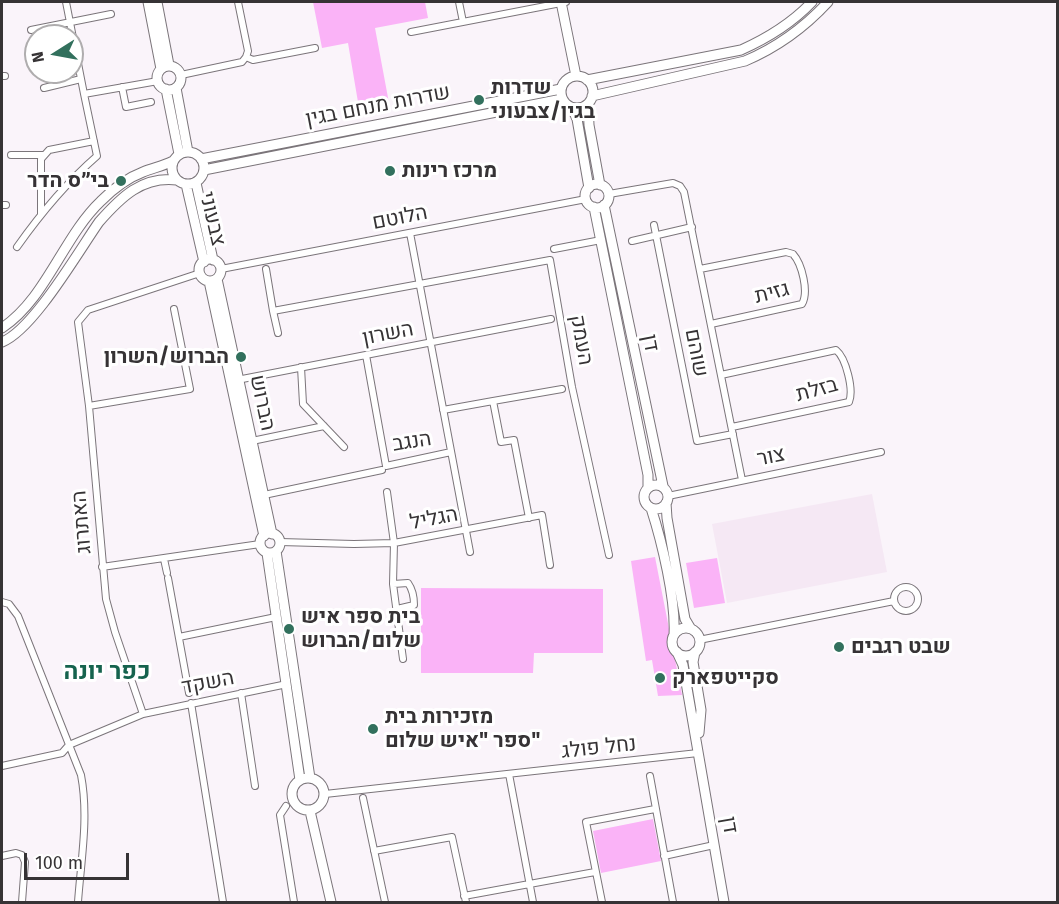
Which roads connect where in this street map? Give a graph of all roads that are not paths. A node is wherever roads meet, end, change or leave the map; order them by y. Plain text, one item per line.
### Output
1 (66, 2) edge
2 (148, 2) edge
3 (157, 2) edge
4 (238, 2) edge
5 (459, 2) edge
6 (520, 2) edge
7 (561, 2) edge
8 (566, 2) edge
9 (812, 2) edge
10 (828, 2) edge
11 (522, 10) junction
12 (111, 14) dead end
13 (70, 21) junction
14 (463, 22) junction
15 (57, 24) edge
16 (71, 24) edge
17 (411, 32) dead end
18 (315, 48) dead end
19 (246, 57) junction
20 (165, 67) junction
21 (181, 75) junction
22 (576, 76) junction
23 (587, 80) junction
24 (158, 81) junction
25 (60, 84) edge
26 (82, 84) edge
27 (122, 87) junction
28 (44, 88) dead end
29 (171, 89) junction
30 (84, 94) junction
31 (562, 94) junction
32 (590, 100) junction
33 (151, 102) dead end
34 (572, 108) junction
35 (94, 141) junction
36 (11, 155) dead end
37 (44, 155) junction
38 (180, 156) junction
39 (201, 159) junction
40 (204, 170) junction
41 (186, 182) junction
42 (600, 185) junction
43 (589, 188) junction
44 (609, 194) junction
45 (586, 199) junction
46 (604, 206) junction
47 (594, 207) junction
48 (40, 214) junction
49 (654, 225) dead end
50 (692, 228) junction
51 (410, 232) junction
52 (657, 236) junction
53 (601, 240) junction
54 (633, 241) dead end
55 (17, 247) dead end
56 (554, 249) dead end
57 (208, 261) junction
58 (221, 269) junction
59 (266, 269) dead end
60 (700, 269) junction
61 (200, 273) junction
62 (213, 280) junction
63 (419, 284) junction
64 (174, 309) dead end
65 (273, 311) junction
66 (551, 319) dead end
67 (711, 324) junction
68 (2, 328) edge
69 (278, 333) dead end
70 (2, 342) edge
71 (430, 343) junction
72 (366, 355) junction
73 (301, 367) junction
74 (721, 375) junction
75 (235, 380) junction
76 (562, 388) dead end
77 (493, 401) junction
78 (89, 406) junction
79 (443, 410) junction
80 (324, 426) junction
81 (732, 427) junction
82 (733, 434) junction
83 (252, 441) junction
84 (344, 447) dead end
85 (451, 452) junction
86 (881, 452) dead end
87 (382, 470) dead end
88 (742, 480) junction
89 (663, 486) junction
90 (648, 487) junction
91 (387, 492) dead end
92 (264, 495) junction
93 (667, 500) junction
94 (651, 508) junction
95 (529, 518) junction
96 (466, 529) junction
97 (265, 538) junction
98 (394, 543) junction
99 (274, 549) junction
100 (470, 552) dead end
101 (609, 555) dead end
102 (164, 559) junction
103 (550, 565) dead end
104 (102, 567) junction
105 (393, 584) junction
106 (2, 602) edge
107 (894, 602) junction
108 (397, 609) junction
109 (276, 617) junction
110 (691, 629) junction
111 (674, 635) junction
112 (179, 637) junction
113 (699, 640) junction
114 (677, 652) junction
115 (695, 652) junction
116 (403, 659) dead end
117 (287, 684) junction
118 (189, 693) dead end
119 (241, 693) junction
120 (191, 703) junction
121 (143, 714) junction
122 (69, 745) junction
123 (698, 753) junction
124 (2, 766) edge
125 (509, 774) junction
126 (650, 776) dead end
127 (305, 779) junction
128 (255, 786) dead end
129 (325, 794) junction
130 (363, 798) dead end
131 (286, 807) dead end
132 (655, 809) junction
133 (310, 811) junction
134 (714, 845) junction
135 (374, 851) junction
136 (2, 856) edge
137 (664, 856) junction
138 (595, 872) junction
139 (530, 883) junction
140 (465, 899) edge
141 (22, 903) edge
142 (78, 903) edge
143 (223, 903) edge
144 (294, 903) edge
145 (331, 903) edge
146 (385, 903) edge
147 (533, 903) edge
148 (602, 903) edge
149 (672, 903) edge
150 (724, 903) edge

1 - 13 street
2 - 20 street
3 - 20 street
4 - 19 street
5 - 14 street
6 - 11 street
7 - 8 street
7 - 11 street
7 - 22 street
9 - 23 street
10 - 32 street
11 - 14 street
12 - 13 street
13 - 15 street
13 - 16 street
14 - 17 street
18 - 19 street
19 - 21 street
20 - 21 street
20 - 24 street
21 - 29 street
22 - 23 street
22 - 31 street
23 - 32 street
24 - 27 street
24 - 29 street
25 - 28 street
26 - 30 street
27 - 30 street
27 - 33 street
29 - 38 street
30 - 35 street
31 - 34 street
31 - 39 street, שדרות מנחם בגין
31 - 40 street, שדרות מנחם בגין
32 - 34 street
32 - 42 street
34 - 43 street
35 - 37 street
35 - 48 street
36 - 37 street
37 - 48 street
38 - 39 street
38 - 41 street
38 - 68 street
39 - 40 street
40 - 41 street
41 - 57 street, צבעוני
41 - 70 street
42 - 43 street
42 - 44 street
43 - 45 street
44 - 46 street
44 - 50 street, שוהם
45 - 47 street
45 - 51 street, הלוטם
46 - 47 street
46 - 89 street, דן
47 - 53 street, דן
48 - 55 street
49 - 52 street, שוהם
50 - 52 street
50 - 60 street, שוהם
51 - 58 street, הלוטם
51 - 63 street
52 - 54 street
52 - 82 street, שוהם
53 - 56 street
53 - 90 street, דן
57 - 58 street
57 - 61 street
58 - 62 street
59 - 65 street
60 - 67 street, שוהם
60 - 67 street, גזית
61 - 62 street
61 - 78 street, האתרוג
62 - 75 street, הברוש
63 - 65 street
63 - 71 street
63 - 101 street, העמק
64 - 78 street
65 - 69 street
66 - 71 street, השרון
67 - 74 street, שוהם
71 - 72 street, השרון
71 - 79 street
72 - 73 street, השרון
72 - 85 street, הנגב
73 - 75 street, השרון
73 - 80 street
74 - 81 street, שוהם
74 - 81 street, בזלת
75 - 83 street, הברוש
75 - 97 street, הברוש
76 - 77 street
77 - 79 street
77 - 95 street
78 - 104 street, האתרוג
79 - 85 street
80 - 83 street
80 - 84 street
81 - 82 street, שוהם
82 - 88 street, שוהם
83 - 92 street, הברוש
85 - 96 street, הנגב
86 - 88 street, צור
87 - 92 street
88 - 93 street, צור
89 - 90 street
89 - 93 street
90 - 94 street
91 - 98 street
92 - 97 street, הברוש
93 - 94 street
93 - 110 street
94 - 111 street
95 - 96 street, הגליל
95 - 103 street
96 - 98 street, הגליל
96 - 100 street, הנגב
97 - 99 street
97 - 99 street
97 - 102 street
98 - 99 street, הגליל
98 - 105 street
99 - 109 street
99 - 127 street
102 - 104 street
102 - 112 street
104 - 121 street, האתרוג
105 - 108 street
105 - 108 street
106 - 122 street
107 - 107 street
107 - 113 street
108 - 116 street
109 - 112 street
109 - 117 street
110 - 111 street
110 - 113 street
111 - 114 street
112 - 118 street
113 - 115 street
114 - 115 street
114 - 123 street, דן
115 - 123 street, דן
117 - 119 street, השקד
117 - 127 street
119 - 120 street, השקד
119 - 128 street
120 - 121 street, השקד
120 - 143 street
121 - 122 street, השקד
122 - 124 street, השקד
122 - 142 street
123 - 125 street, נחל פולג
123 - 134 street, דן
125 - 129 street, נחל פולג
125 - 139 street
126 - 132 street
127 - 129 street
127 - 133 street
129 - 133 street
130 - 135 street
131 - 144 street
132 - 137 street
132 - 138 street
133 - 145 street
134 - 137 street
134 - 150 street, דן
135 - 140 street
135 - 146 street
136 - 141 street
137 - 149 street
138 - 139 street
138 - 148 street
139 - 140 street
139 - 147 street

